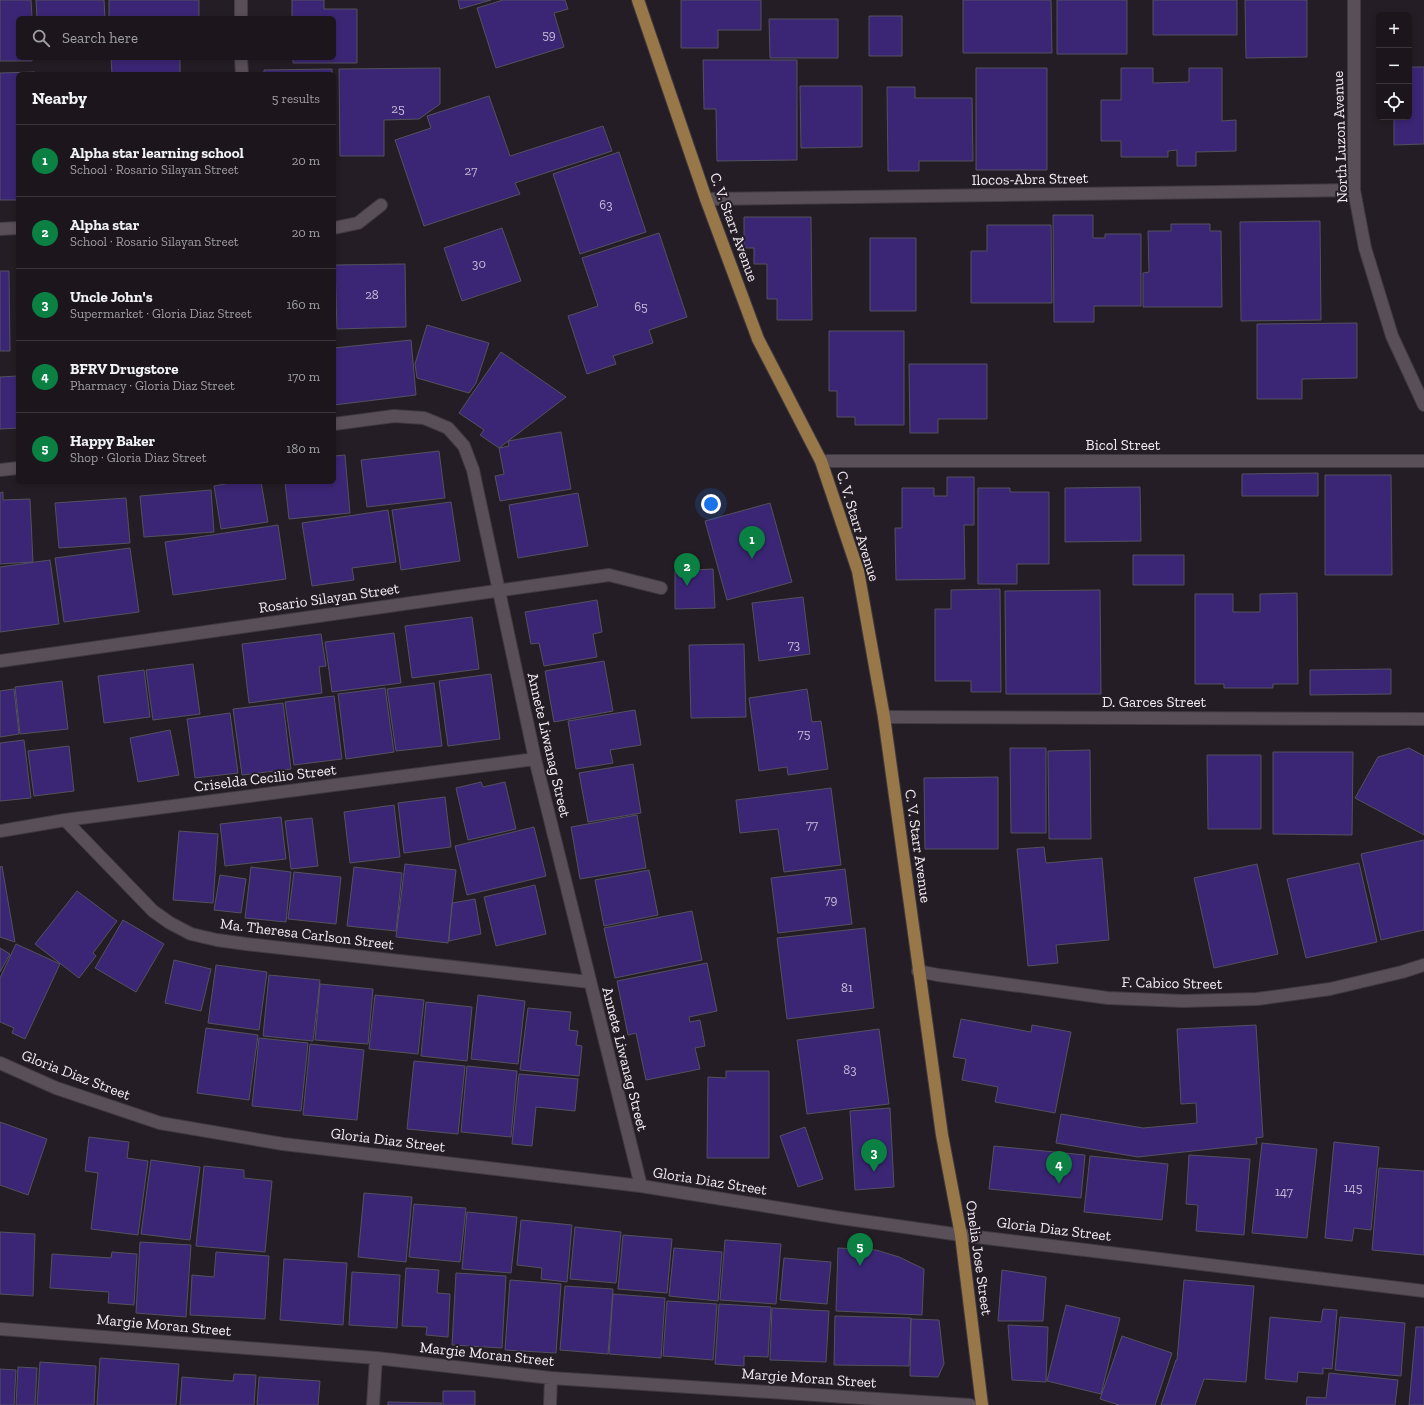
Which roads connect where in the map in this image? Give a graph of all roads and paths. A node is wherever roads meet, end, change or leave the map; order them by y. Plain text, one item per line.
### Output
1 (241, 0) edge
2 (638, 0) edge
3 (1354, 0) edge
4 (241, 16) edge
5 (242, 60) edge
6 (242, 72) edge
7 (1354, 190) junction
8 (706, 199) junction
9 (381, 205) dead end
10 (16, 228) edge
11 (336, 228) edge
12 (0, 229) edge
13 (1424, 405) edge
14 (336, 424) edge
15 (821, 461) junction
16 (1424, 461) edge
17 (16, 468) edge
18 (0, 470) edge
19 (661, 588) dead end
20 (499, 590) junction
21 (0, 661) edge
22 (884, 718) junction
23 (1424, 719) edge
24 (535, 759) junction
25 (65, 820) junction
26 (0, 831) edge
27 (1424, 964) edge
28 (918, 971) junction
29 (590, 982) junction
30 (0, 1063) edge
31 (939, 1116) joint
32 (640, 1186) junction
33 (962, 1234) junction
34 (1424, 1290) edge
35 (0, 1329) edge
36 (376, 1358) junction
37 (551, 1378) junction
38 (373, 1405) edge
39 (550, 1405) edge
40 (970, 1405) edge
41 (982, 1405) edge

1 - 4 street
2 - 8 main road, C. V. Starr Avenue
3 - 7 street, North Luzon Avenue
5 - 6 street
7 - 8 street, Ilocos-Abra Street
7 - 13 street, North Luzon Avenue
8 - 15 main road, C. V. Starr Avenue
9 - 11 street
10 - 12 street
14 - 20 street, Annete Liwanag Street
15 - 16 street, Bicol Street
15 - 22 main road, C. V. Starr Avenue
17 - 18 street
19 - 20 street, Rosario Silayan Street
20 - 21 street, Rosario Silayan Street
20 - 24 street, Annete Liwanag Street
22 - 23 street, D. Garces Street
22 - 28 main road, C. V. Starr Avenue
24 - 25 street, Criselda Cecilio Street
24 - 29 street, Annete Liwanag Street
25 - 26 street, Criselda Cecilio Street
25 - 29 street, Ma. Theresa Carlson Street
27 - 28 street, F. Cabico Street
28 - 31 main road, C. V. Starr Avenue
29 - 32 street, Annete Liwanag Street
30 - 32 street, Gloria Diaz Street
31 - 33 main road, Onelia Jose Street
32 - 33 street, Gloria Diaz Street
33 - 34 street, Gloria Diaz Street
33 - 41 main road, Onelia Jose Street
35 - 36 street, Margie Moran Street
36 - 37 street, Margie Moran Street
36 - 38 street
37 - 39 street
37 - 40 street, Margie Moran Street

